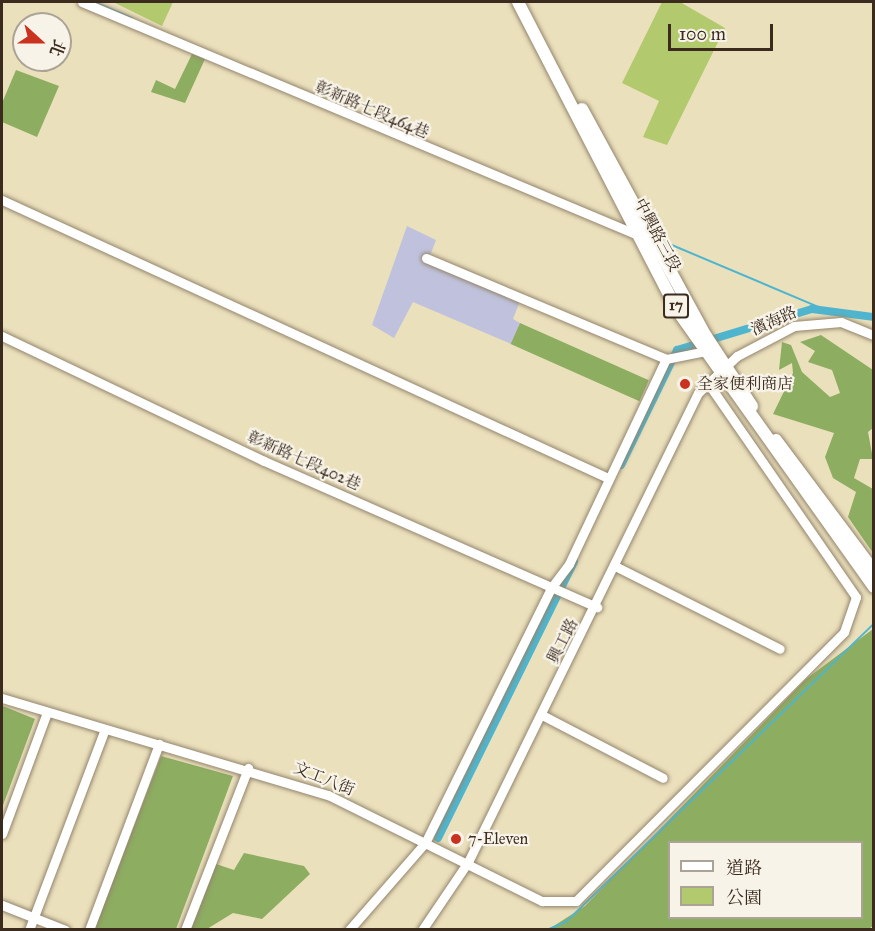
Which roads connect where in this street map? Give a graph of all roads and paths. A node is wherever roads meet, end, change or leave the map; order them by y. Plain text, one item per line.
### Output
1 (82, 2) edge
2 (518, 2) edge
3 (526, 2) edge
4 (2, 200) edge
5 (637, 234) junction
6 (652, 240) junction
7 (426, 258) dead end
8 (873, 335) edge
9 (2, 336) edge
10 (705, 352) junction
11 (668, 359) junction
12 (720, 367) junction
13 (707, 382) junction
14 (606, 477) junction
15 (617, 567) junction
16 (873, 571) edge
17 (873, 587) edge
18 (551, 588) junction
19 (597, 607) junction
20 (780, 649) dead end
21 (2, 698) edge
22 (46, 715) junction
23 (542, 715) junction
24 (104, 732) junction
25 (159, 744) junction
26 (248, 768) junction
27 (663, 778) dead end
28 (2, 834) edge
29 (425, 843) junction
30 (468, 862) junction
31 (2, 905) edge
32 (33, 918) junction
33 (29, 930) edge
34 (65, 930) edge
35 (89, 930) edge
36 (185, 930) edge
37 (349, 930) edge
38 (422, 930) edge

1 - 5 street, 彰新路七段464巷
2 - 5 main road, 中興路三段 / 17
3 - 6 main road, 中興路三段 / 17
4 - 14 street
5 - 6 street, 彰新路七段464巷
5 - 10 main road, 中興路三段 / 17
6 - 10 main road, 中興路三段 / 17
7 - 11 street
8 - 12 street, 濱海路
9 - 18 street, 彰新路七段402巷
10 - 11 street
10 - 12 main road, 中興路三段 / 17
11 - 14 street
12 - 13 street, 興工路
12 - 16 main road, 中興路三段 / 17
12 - 17 main road, 中興路三段 / 17
13 - 15 street, 興工路
13 - 30 street, 文工八街
14 - 18 street
15 - 19 street, 興工路
15 - 20 street
18 - 19 street, 彰新路七段402巷
18 - 29 street
19 - 23 street, 興工路
21 - 22 street, 文工八街
22 - 24 street, 文工八街
22 - 28 street
23 - 27 street
23 - 30 street, 興工路
24 - 25 street, 文工八街
24 - 32 street
25 - 26 street, 文工八街
25 - 35 street
26 - 29 street, 文工八街
26 - 36 street
29 - 30 street, 文工八街
29 - 37 street
30 - 38 street, 興工路
31 - 32 street
32 - 33 street
32 - 34 street

